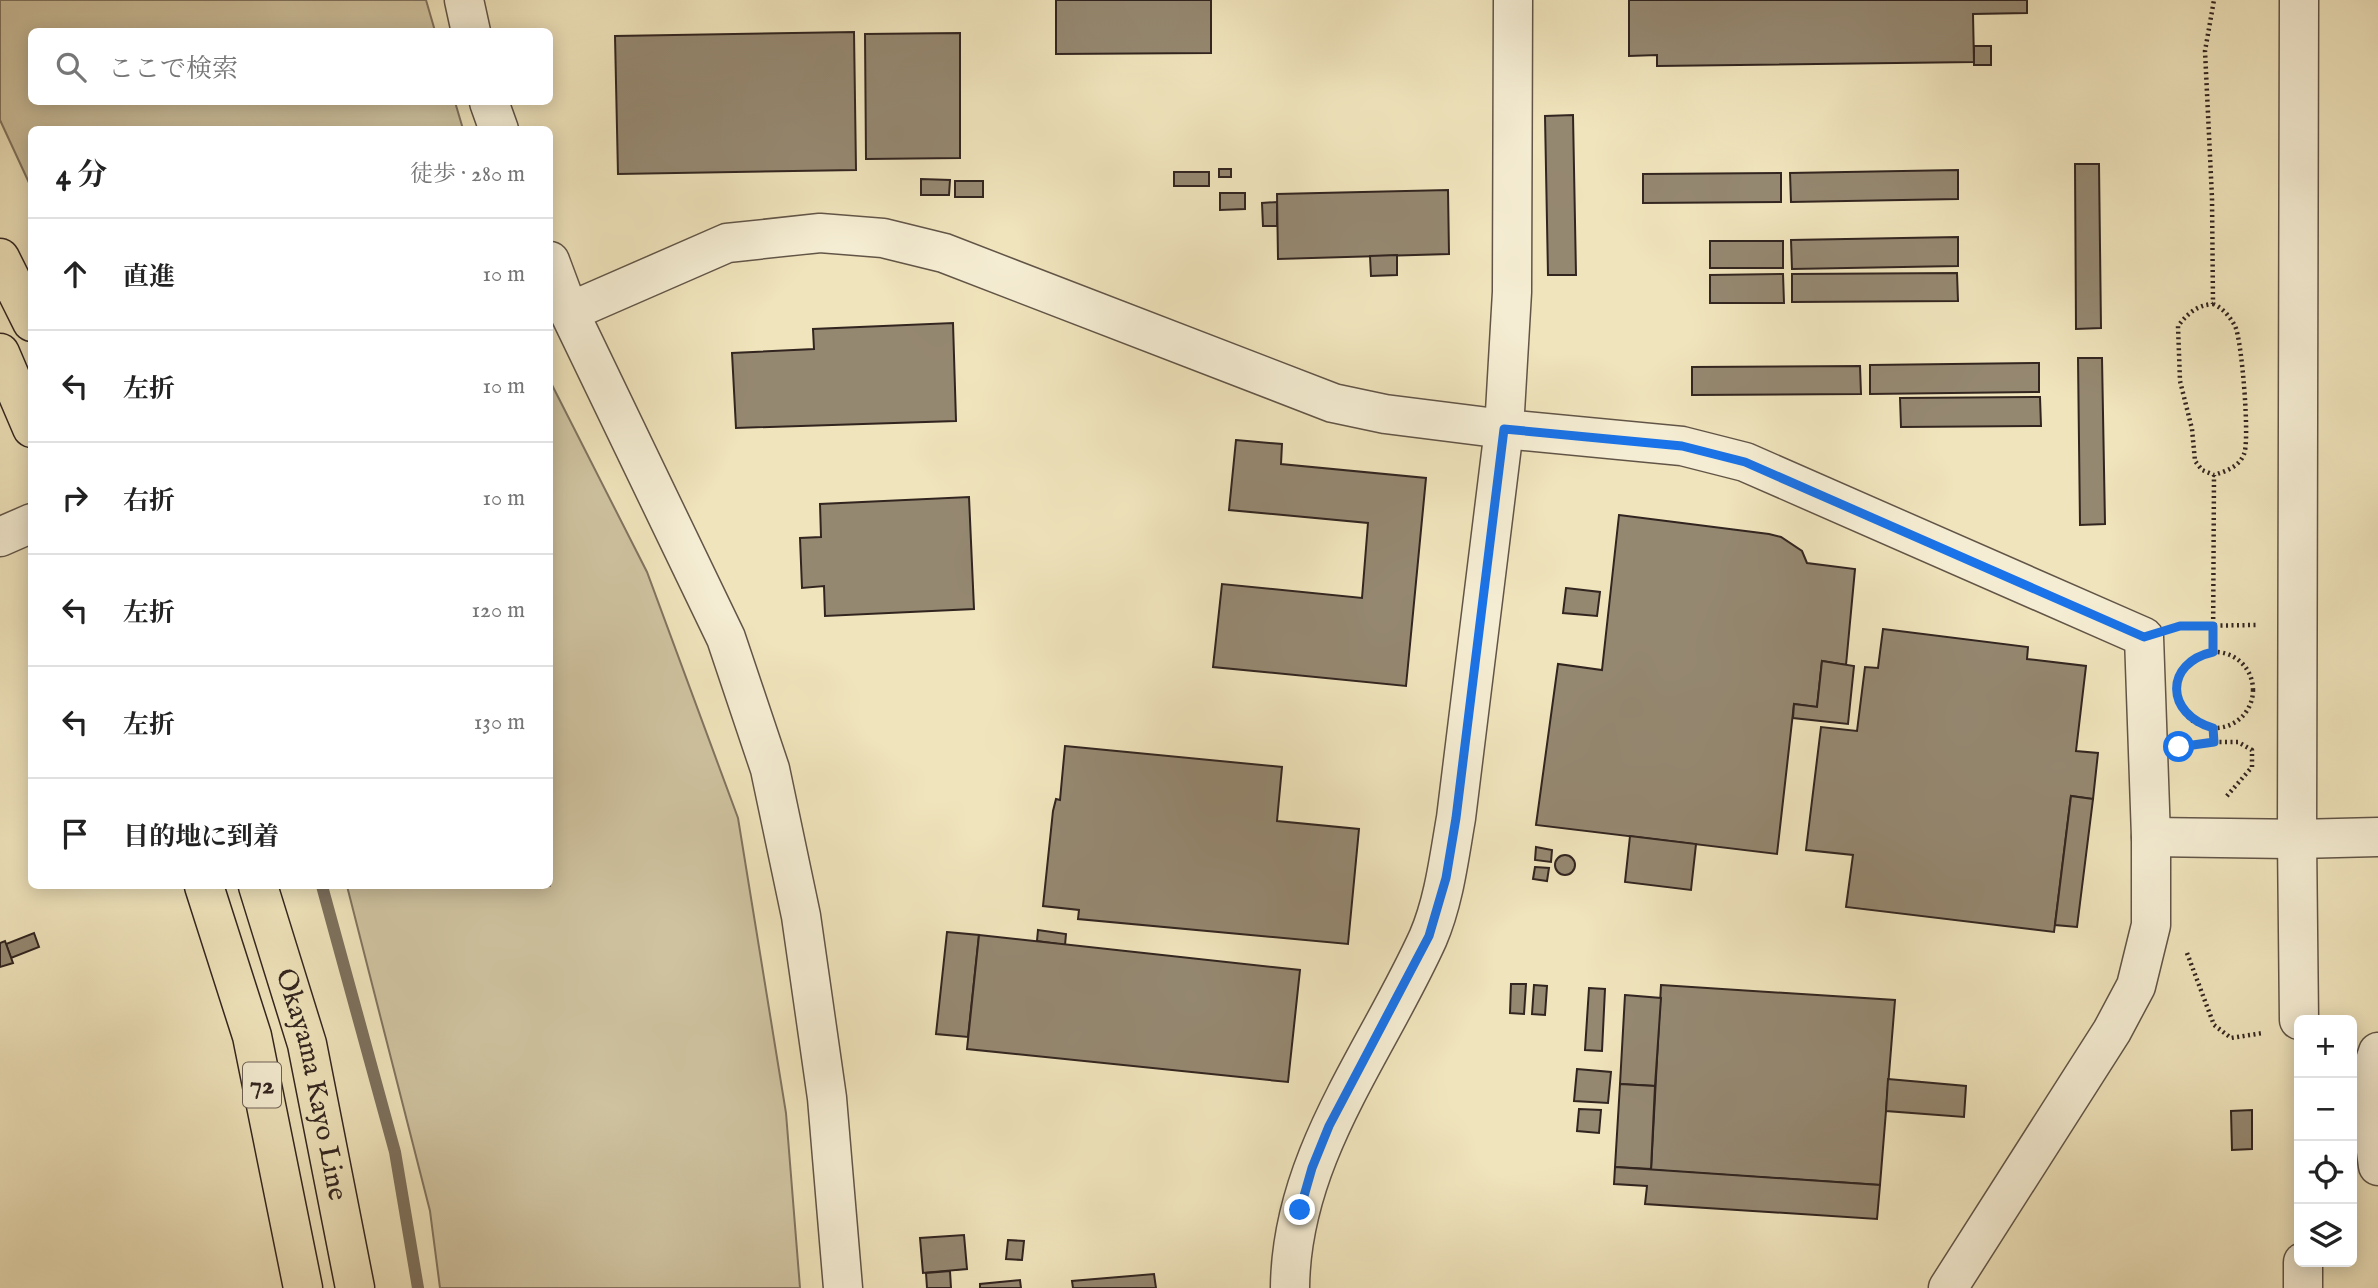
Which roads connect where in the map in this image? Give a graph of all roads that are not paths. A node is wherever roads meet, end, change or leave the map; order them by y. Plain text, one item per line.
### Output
1 (464, 0) edge
2 (1513, 0) edge
3 (2299, 0) edge
4 (470, 28) edge
5 (490, 105) edge
6 (498, 126) edge
7 (0, 258) edge
8 (553, 269) edge
9 (569, 312) junction
10 (28, 314) edge
11 (0, 353) edge
12 (28, 419) edge
13 (1504, 429) junction
14 (28, 525) edge
15 (0, 537) edge
16 (2151, 837) junction
17 (2378, 837) edge
18 (2297, 839) junction
19 (205, 889) edge
20 (259, 889) edge
21 (2285, 1026) edge
22 (2378, 1052) edge
23 (2378, 1166) edge
24 (2303, 1267) edge
25 (303, 1288) edge
26 (355, 1288) edge
27 (843, 1288) edge
28 (1290, 1288) edge
29 (1948, 1288) edge
30 (2303, 1288) edge

1 - 4 street
2 - 13 street
3 - 18 street
5 - 6 street
7 - 10 main road
8 - 9 street
9 - 13 street
9 - 27 street
11 - 12 main road
13 - 16 street
13 - 28 street
14 - 15 street
16 - 18 street
16 - 29 street
17 - 18 street
18 - 21 street
19 - 25 main road, Okayama Kayo Line / 72
20 - 26 main road, Okayama Kayo Line / 72
22 - 23 street
24 - 30 street

